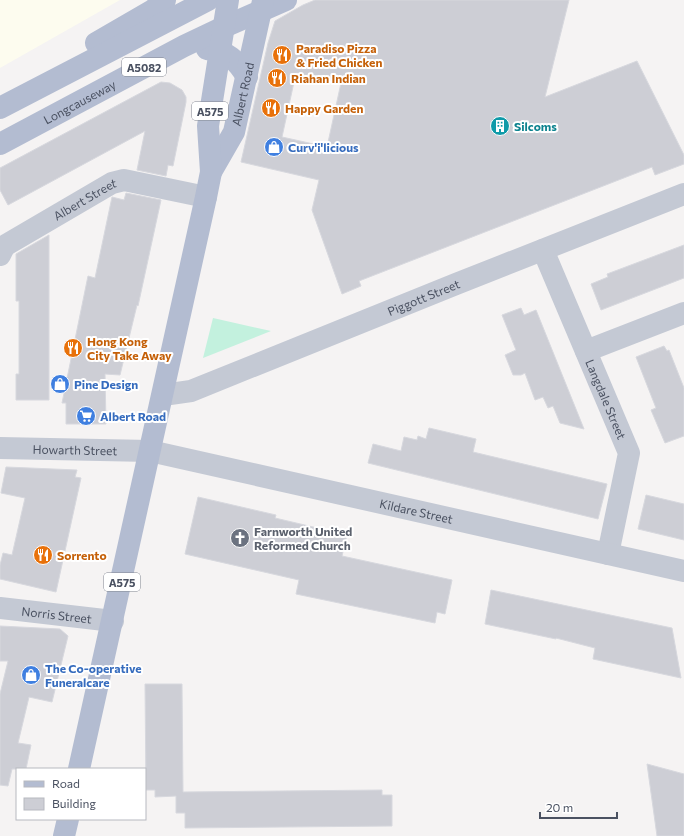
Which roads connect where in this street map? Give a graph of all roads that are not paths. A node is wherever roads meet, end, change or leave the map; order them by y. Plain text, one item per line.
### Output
1 (165, 0) edge
2 (208, 0) edge
3 (228, 0) edge
4 (286, 0) edge
5 (262, 6) edge
6 (224, 27) junction
7 (184, 46) junction
8 (220, 51) junction
9 (246, 77) junction
10 (57, 78) junction
11 (0, 108) edge
12 (0, 144) edge
13 (211, 172) junction
14 (684, 194) edge
15 (206, 197) junction
16 (543, 250) junction
17 (0, 255) edge
18 (683, 318) edge
19 (586, 351) junction
20 (163, 395) junction
21 (0, 448) edge
22 (150, 451) junction
23 (608, 554) junction
24 (684, 571) edge
25 (0, 608) edge
26 (113, 621) junction
27 (80, 768) edge
28 (68, 820) edge
29 (64, 836) edge

1 - 10 main road, A5082
2 - 10 main road, A5082
3 - 6 main road, A575
4 - 5 main road, A5082
5 - 6 main road, A5082
5 - 9 main road, Albert Road / A575
6 - 7 main road, Longcauseway / A5082
6 - 8 main road, Albert Road / A575
7 - 8 main road
7 - 10 main road
7 - 12 main road, Longcauseway / A5082
8 - 9 main road
8 - 13 main road, Albert Road / A575
9 - 13 main road, Albert Road / A575
10 - 11 main road, A5082
13 - 15 main road, Albert Road / A575
14 - 16 street, Piggott Street
15 - 17 street, Albert Street
15 - 20 main road, Albert Road / A575
16 - 19 street, Langdale Street
16 - 20 street, Piggott Street
18 - 19 street
19 - 23 street, Langdale Street
20 - 22 main road, Albert Road / A575
21 - 22 street, Howarth Street
22 - 23 street, Kildare Street
22 - 26 main road, Albert Road / A575
23 - 24 street, Kildare Street
25 - 26 street, Norris Street
26 - 27 main road, Albert Road / A575
28 - 29 main road

